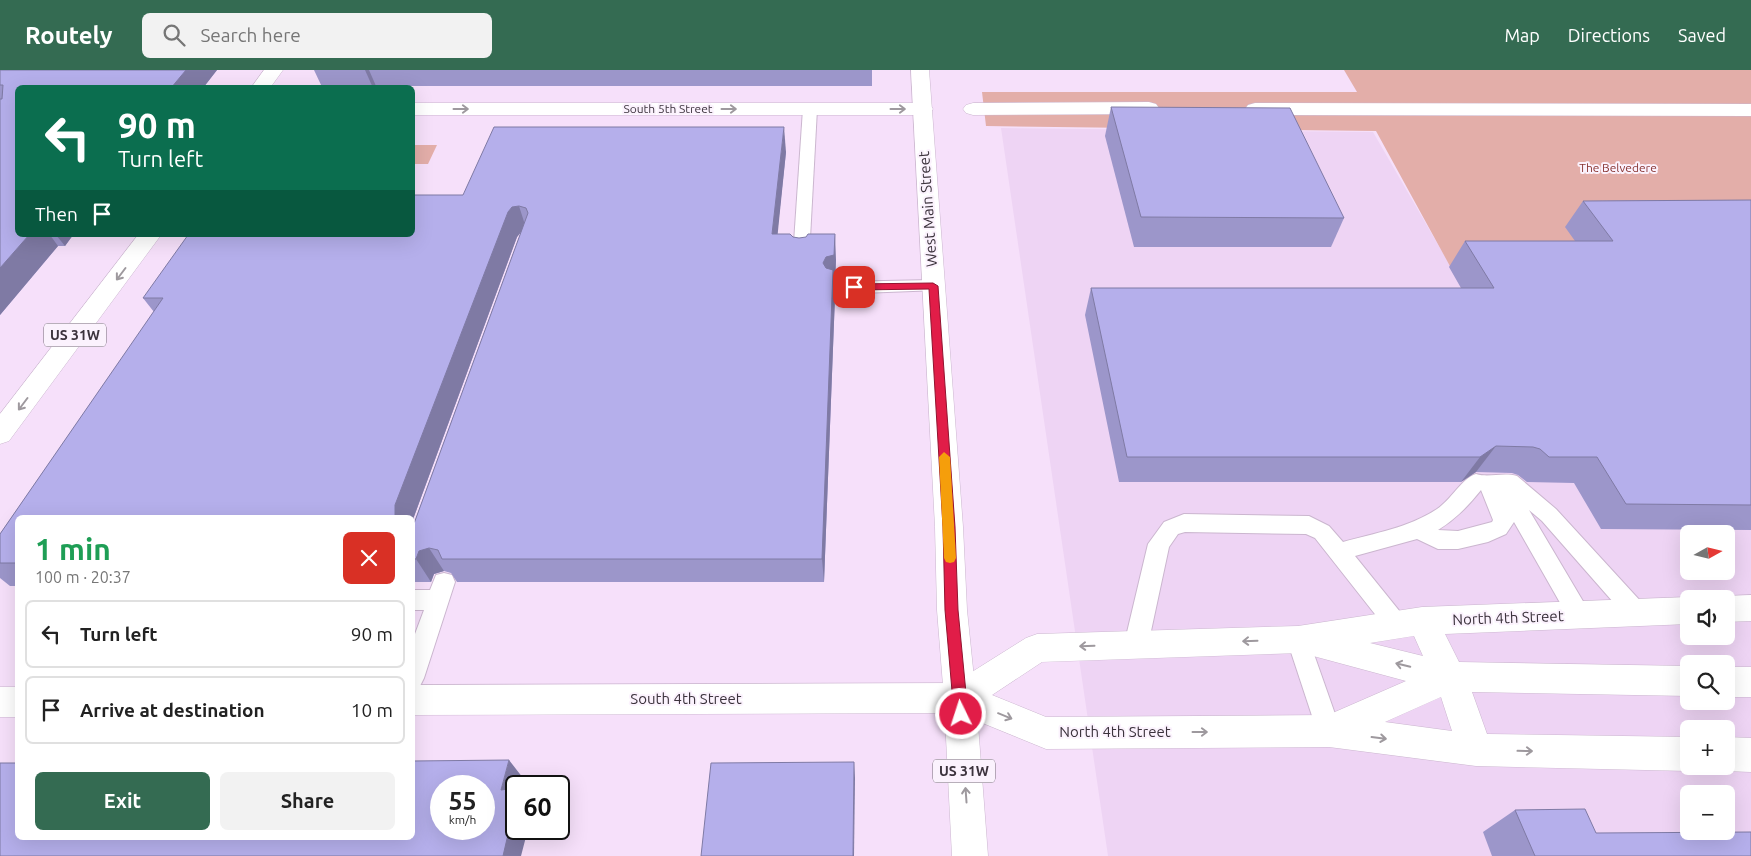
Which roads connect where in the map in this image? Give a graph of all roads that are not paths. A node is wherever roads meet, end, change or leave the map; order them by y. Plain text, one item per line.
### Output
1 (274, 70) edge
2 (920, 70) edge
3 (262, 85) edge
4 (973, 108) dead end
5 (1171, 108) edge
6 (1240, 108) edge
7 (415, 109) edge
8 (810, 109) junction
9 (922, 109) junction
10 (1751, 110) edge
11 (148, 237) edge
12 (801, 257) edge
13 (933, 286) junction
14 (835, 288) edge
15 (0, 434) edge
16 (1494, 482) junction
17 (1420, 530) junction
18 (1338, 552) junction
19 (415, 599) edge
20 (1751, 608) edge
21 (1735, 609) edge
22 (1680, 610) edge
23 (1636, 612) junction
24 (1580, 615) junction
25 (1409, 623) junction
26 (1298, 640) junction
27 (1136, 645) junction
28 (415, 669) edge
29 (1450, 677) junction
30 (1680, 681) edge
31 (1735, 682) edge
32 (1751, 682) edge
33 (960, 698) junction
34 (415, 700) edge
35 (0, 702) edge
36 (15, 702) edge
37 (1329, 731) junction
38 (1476, 750) junction
39 (1680, 754) edge
40 (1735, 754) edge
41 (1751, 755) edge
42 (970, 856) edge

1 - 3 street
2 - 9 street, West Main Street / US 31W
4 - 5 street
6 - 10 street
7 -> 8 street, South 5th Street
8 -> 9 street, South 5th Street
8 - 12 lane
9 - 13 street, West Main Street / US 31W
11 -> 15 street, US 31W
13 - 14 lane
13 - 33 street, West Main Street / US 31W
16 - 17 lane
16 - 17 lane
16 - 23 lane
16 - 24 lane
17 - 18 lane
18 - 25 lane
18 - 27 lane
19 - 28 lane
20 - 21 street
22 - 23 street, North 4th Street
23 - 24 street, North 4th Street
24 - 25 street, North 4th Street
25 - 26 street, North 4th Street
25 - 29 street
26 -> 27 street, North 4th Street
29 -> 26 street, North 4th Street
26 - 37 lane
27 -> 33 street, North 4th Street
29 - 30 street, North 4th Street
29 - 37 street, North 4th Street
29 - 38 street
31 - 32 street
33 - 34 street, South 4th Street
33 -> 37 street, North 4th Street
42 -> 33 street, West Main Street / US 31W
35 - 36 street
37 -> 38 street, North 4th Street
38 -> 39 street, North 4th Street
40 - 41 street

